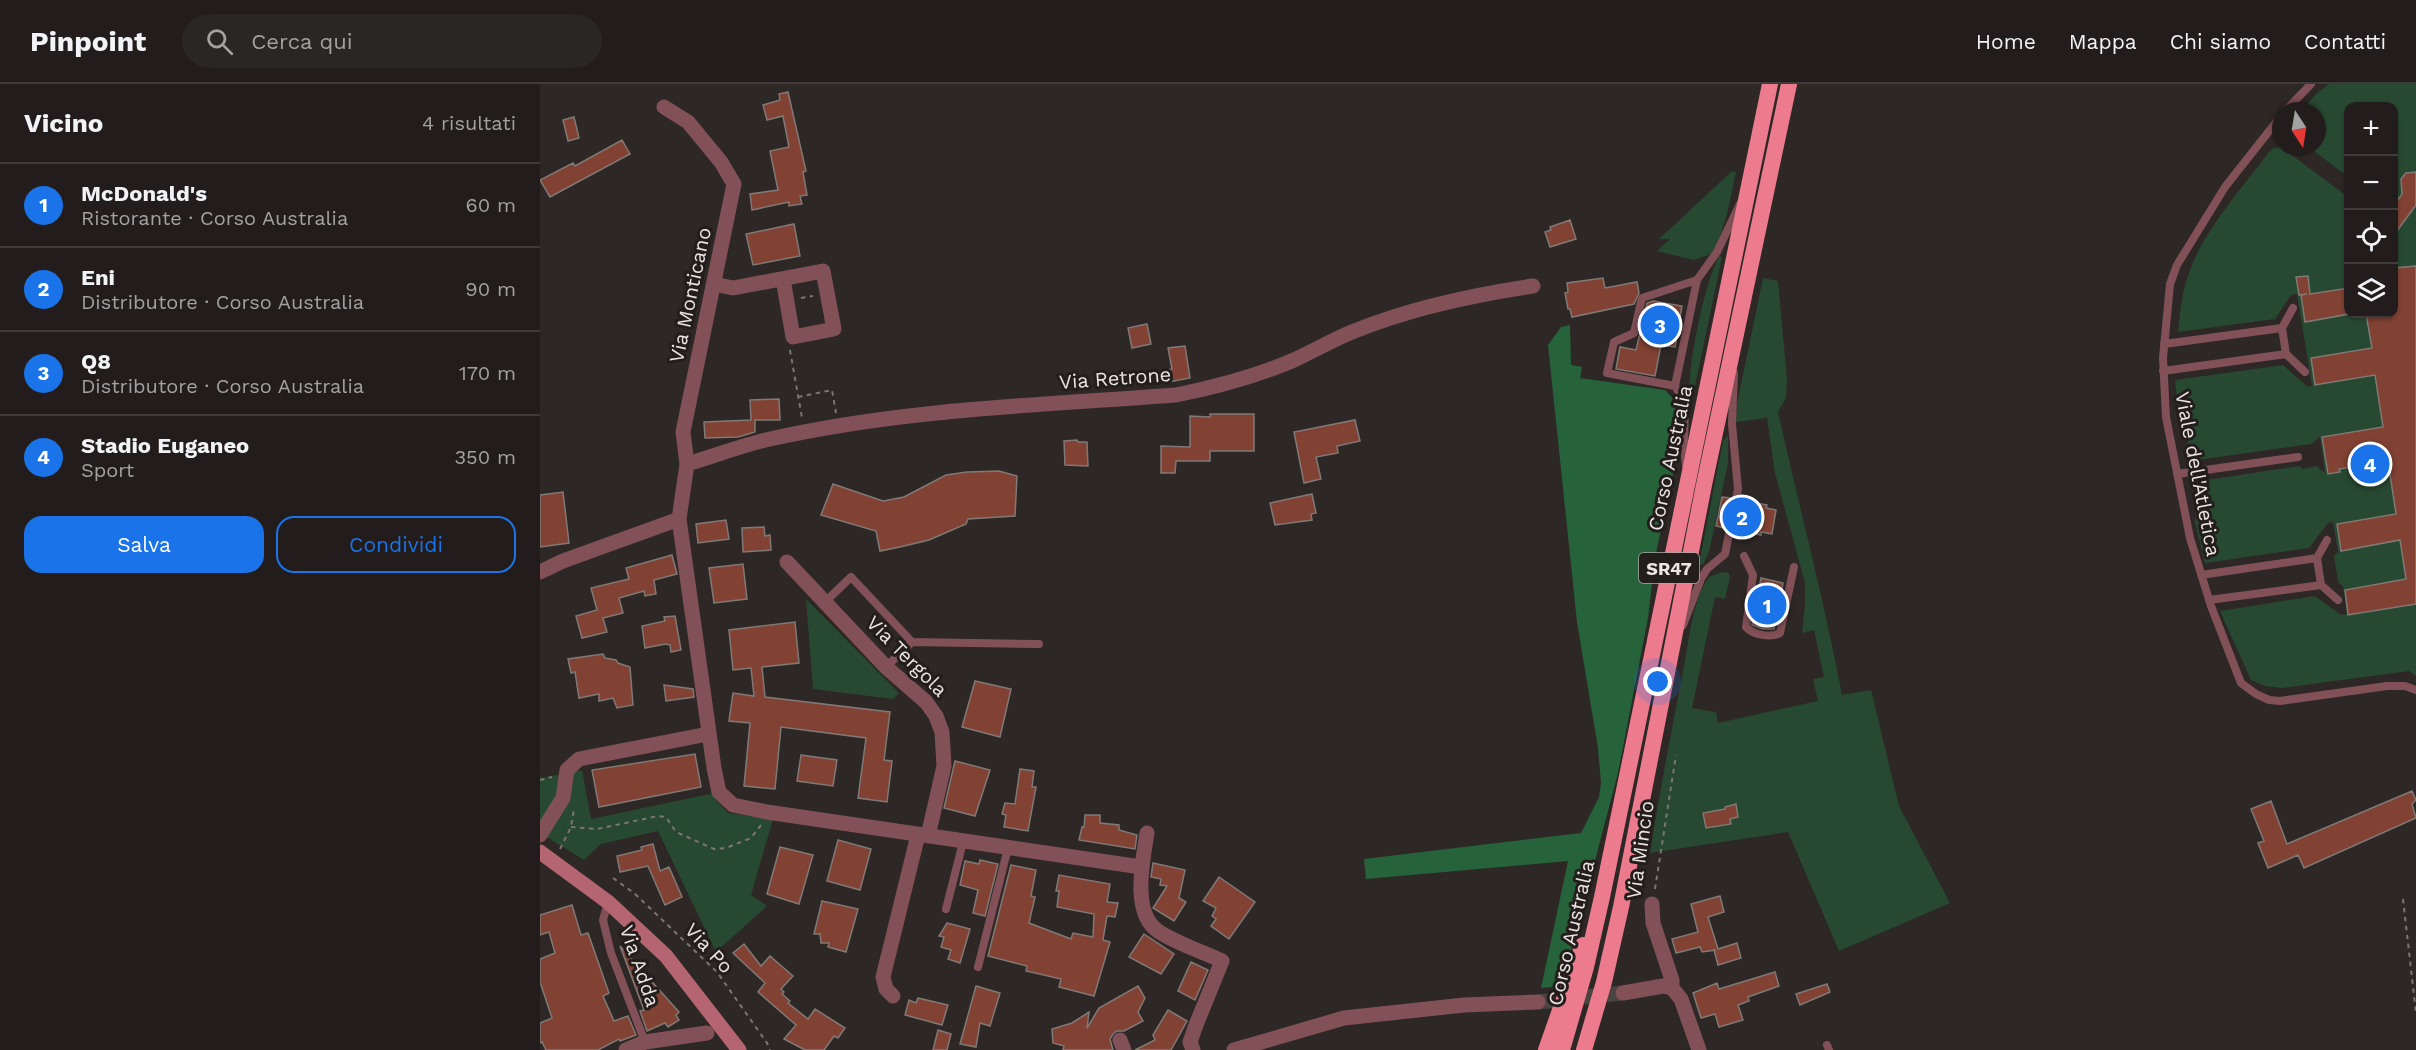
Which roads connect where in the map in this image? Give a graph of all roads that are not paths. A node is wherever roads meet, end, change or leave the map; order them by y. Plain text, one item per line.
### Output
1 (1770, 84) edge
2 (1789, 84) edge
3 (2311, 84) edge
4 (2294, 102) edge
5 (664, 107) dead end
6 (2272, 127) edge
7 (1749, 187) junction
8 (783, 279) junction
9 (1696, 280) junction
10 (714, 284) junction
11 (1533, 286) dead end
12 (2293, 308) dead end
13 (2282, 328) junction
14 (2164, 344) junction
15 (1733, 351) junction
16 (2286, 354) junction
17 (2163, 371) junction
18 (2305, 372) dead end
19 (1676, 386) junction
20 (2298, 457) dead end
21 (687, 464) junction
22 (2177, 474) junction
23 (1687, 477) junction
24 (679, 519) junction
25 (2327, 540) dead end
26 (1744, 556) dead end
27 (2317, 558) junction
28 (787, 562) dead end
29 (1794, 567) dead end
30 (540, 572) edge
31 (2201, 575) junction
32 (2321, 585) junction
33 (2209, 600) junction
34 (2338, 600) dead end
35 (825, 602) junction
36 (912, 642) junction
37 (1039, 644) dead end
38 (1671, 655) junction
39 (886, 666) junction
40 (2416, 690) edge
41 (708, 734) junction
42 (1148, 833) dead end
43 (540, 835) edge
44 (923, 836) junction
45 (963, 842) junction
46 (1008, 848) junction
47 (540, 852) edge
48 (1142, 867) junction
49 (1602, 897) junction
50 (608, 902) junction
51 (1652, 904) road end
52 (946, 909) dead end
53 (978, 967) dead end
54 (1604, 982) junction
55 (1672, 988) junction
56 (1623, 993) tunnel mouth
57 (893, 996) dead end
58 (1538, 1002) tunnel mouth
59 (707, 1033) dead end
60 (645, 1042) junction
61 (626, 1050) edge
62 (739, 1050) edge
63 (1192, 1050) edge
64 (1233, 1050) edge
65 (1546, 1050) edge
66 (1562, 1050) edge
67 (1584, 1050) edge
68 (1596, 1050) edge
69 (1699, 1050) edge

1 - 7 highway, Corso Australia / SR47
2 - 15 highway, Corso Australia / SR47
3 - 4 lane
5 - 10 street, Via Monticano
6 - 14 lane, Viale dell'Atletica
7 - 9 lane
7 - 23 highway, Corso Australia / SR47
8 - 8 street
8 - 10 street
9 - 19 lane
9 - 19 lane
10 - 21 street, Via Monticano
11 - 21 street, Via Retrone
12 - 13 lane
13 - 14 lane
13 - 16 lane
14 - 17 lane, Viale dell'Atletica
15 - 38 highway, Corso Australia / SR47
15 - 38 lane
16 - 17 lane
16 - 18 lane
17 - 22 lane, Viale dell'Atletica
19 - 23 lane
20 - 22 lane
21 - 24 street, Via Monticano
22 - 31 lane, Viale dell'Atletica
23 - 49 highway, Corso Australia / SR47
24 - 30 street
24 - 41 street
25 - 27 lane
26 - 29 lane
27 - 31 lane
27 - 32 lane
28 - 35 street, Via Tergola
31 - 33 lane, Viale dell'Atletica
32 - 33 lane
32 - 34 lane
33 - 40 lane, Viale dell'Atletica
35 - 36 lane
35 - 39 street, Via Tergola
36 - 37 lane
36 - 39 lane
38 - 54 highway, Corso Australia / SR47
39 - 44 street, Via Tergola
41 - 43 street
41 - 44 street
42 - 48 street
44 - 45 street
44 - 57 street, Via Tergola
45 - 46 street
45 - 52 lane
46 - 48 street
46 - 53 lane
47 - 50 main road
48 - 63 street
49 - 65 highway, SR47
49 - 66 highway, Corso Australia / SR47
50 - 60 lane, Via Adda
50 - 62 main road
51 - 55 street, Via Mincio
54 - 67 highway, Corso Australia / SR47
54 - 68 highway, SR47
55 - 56 street
55 - 69 street, Via Mincio
58 - 64 street
59 - 60 street
60 - 61 street

